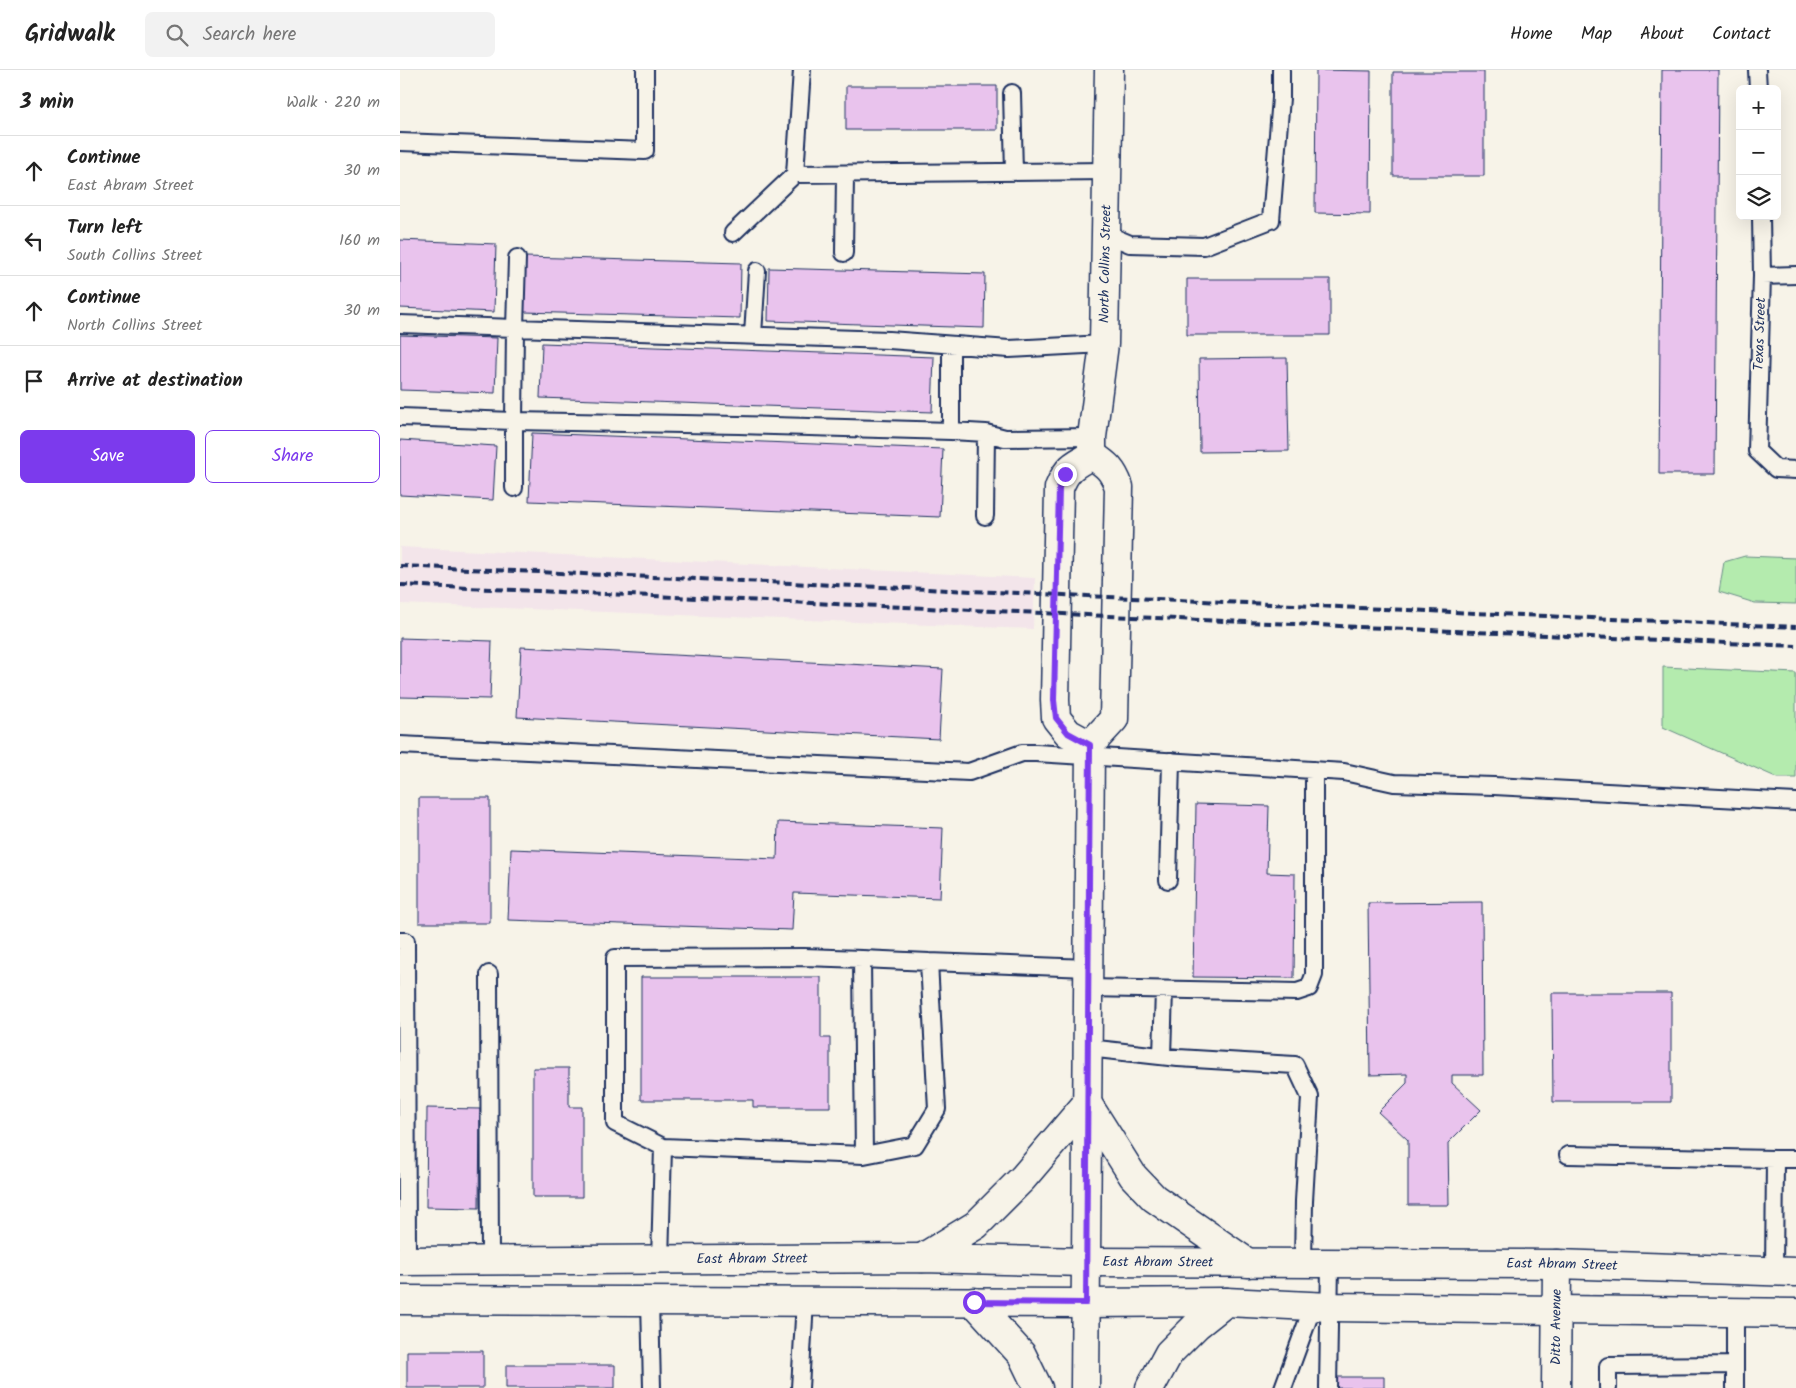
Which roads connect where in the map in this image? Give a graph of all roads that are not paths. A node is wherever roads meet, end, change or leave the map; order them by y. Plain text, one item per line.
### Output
1 (645, 70) edge
2 (802, 70) edge
3 (1110, 70) edge
4 (1280, 70) edge
5 (1757, 70) edge
6 (1758, 85) edge
7 (1012, 93) dead end
8 (400, 142) edge
9 (1108, 171) junction
10 (1014, 172) junction
11 (795, 174) junction
12 (845, 175) junction
13 (1761, 220) edge
14 (733, 233) dead end
15 (1106, 234) junction
16 (844, 253) dead end
17 (516, 258) dead end
18 (756, 271) dead end
19 (1796, 275) edge
20 (1762, 276) junction
21 (400, 324) edge
22 (515, 328) junction
23 (753, 336) junction
24 (1104, 344) junction
25 (951, 345) junction
26 (400, 417) edge
27 (514, 421) junction
28 (951, 431) junction
29 (986, 433) junction
30 (1092, 446) junction
31 (1796, 470) edge
32 (514, 488) dead end
33 (985, 516) dead end
34 (400, 745) edge
35 (1090, 751) junction
36 (1171, 761) junction
37 (1314, 770) junction
38 (1796, 802) edge
39 (1168, 880) dead end
40 (400, 941) edge
41 (862, 959) junction
42 (929, 962) junction
43 (489, 974) dead end
44 (1088, 978) junction
45 (1164, 990) junction
46 (1088, 1048) junction
47 (1162, 1056) junction
48 (403, 1099) edge
49 (1087, 1103) junction
50 (663, 1147) junction
51 (864, 1155) junction
52 (1568, 1155) dead end
53 (1774, 1159) junction
54 (1796, 1159) edge
55 (922, 1258) junction
56 (404, 1261) edge
57 (490, 1261) junction
58 (660, 1261) junction
59 (1086, 1262) junction
60 (1248, 1263) junction
61 (1303, 1264) junction
62 (1330, 1264) junction
63 (1557, 1264) junction
64 (1785, 1272) edge
65 (400, 1300) edge
66 (650, 1300) junction
67 (805, 1301) junction
68 (974, 1302) junction
69 (1226, 1302) junction
70 (1086, 1303) junction
71 (1322, 1307) junction
72 (1556, 1310) junction
73 (1735, 1312) junction
74 (1796, 1313) edge
75 (1735, 1365) junction
76 (652, 1388) edge
77 (800, 1388) edge
78 (1038, 1388) edge
79 (1085, 1388) edge
80 (1150, 1388) edge
81 (1283, 1388) edge
82 (1328, 1388) edge
83 (1556, 1388) edge
84 (1608, 1388) edge
85 (1734, 1388) edge

1 - 8 lane
2 - 11 lane
3 - 9 main road, North Collins Street
4 - 15 lane
5 - 6 lane
7 - 10 lane
9 - 10 lane
9 - 15 main road, North Collins Street
10 - 12 lane
11 - 12 lane
11 - 14 lane
12 - 16 lane
13 - 20 lane, Texas Street
15 - 24 main road, North Collins Street
17 - 22 lane
18 - 23 lane
19 - 20 lane
20 - 31 lane, Texas Street
21 - 22 lane
22 - 23 lane
22 - 27 lane
23 - 25 lane
24 - 25 lane
24 - 30 main road, North Collins Street
25 - 28 lane
26 - 27 lane
27 - 28 lane
27 - 32 lane
28 - 29 lane
29 - 30 lane
29 - 33 lane
30 - 35 main road
30 - 35 main road
34 - 35 lane
35 - 36 lane
35 - 44 main road
36 - 37 lane
36 - 39 lane
37 - 38 lane
37 - 45 lane
40 - 48 lane
41 - 42 lane
41 - 50 lane
41 - 51 lane
42 - 44 lane
42 - 51 lane
43 - 57 lane
44 - 45 lane
44 - 46 main road
45 - 47 lane
46 - 47 lane
46 - 49 main road
47 - 61 lane
48 - 56 lane
49 - 55 main road
49 - 59 main road
49 - 60 main road
50 - 51 lane
50 - 58 lane
52 - 53 lane
53 - 54 lane
53 - 64 lane
55 - 58 main road, East Abram Street
55 - 59 main road, East Abram Street
56 - 57 main road, East Abram Street
57 - 58 main road, East Abram Street
59 - 60 main road, East Abram Street
59 - 70 main road
60 - 61 main road, East Abram Street
61 - 62 main road, East Abram Street
62 - 63 main road, East Abram Street
62 - 71 lane
63 - 64 main road, East Abram Street
63 - 72 main road, Ditto Avenue
65 - 66 main road
66 - 67 main road
66 - 76 lane
67 - 68 main road
67 - 77 lane
68 - 70 main road
68 - 78 main road
69 - 70 main road
69 - 71 main road
69 - 80 main road
70 - 79 main road
71 - 72 main road
71 - 81 lane
71 - 82 lane
72 - 73 main road
72 - 83 main road, Ditto Avenue
73 - 74 main road
73 - 75 lane
75 - 84 lane
75 - 85 lane

